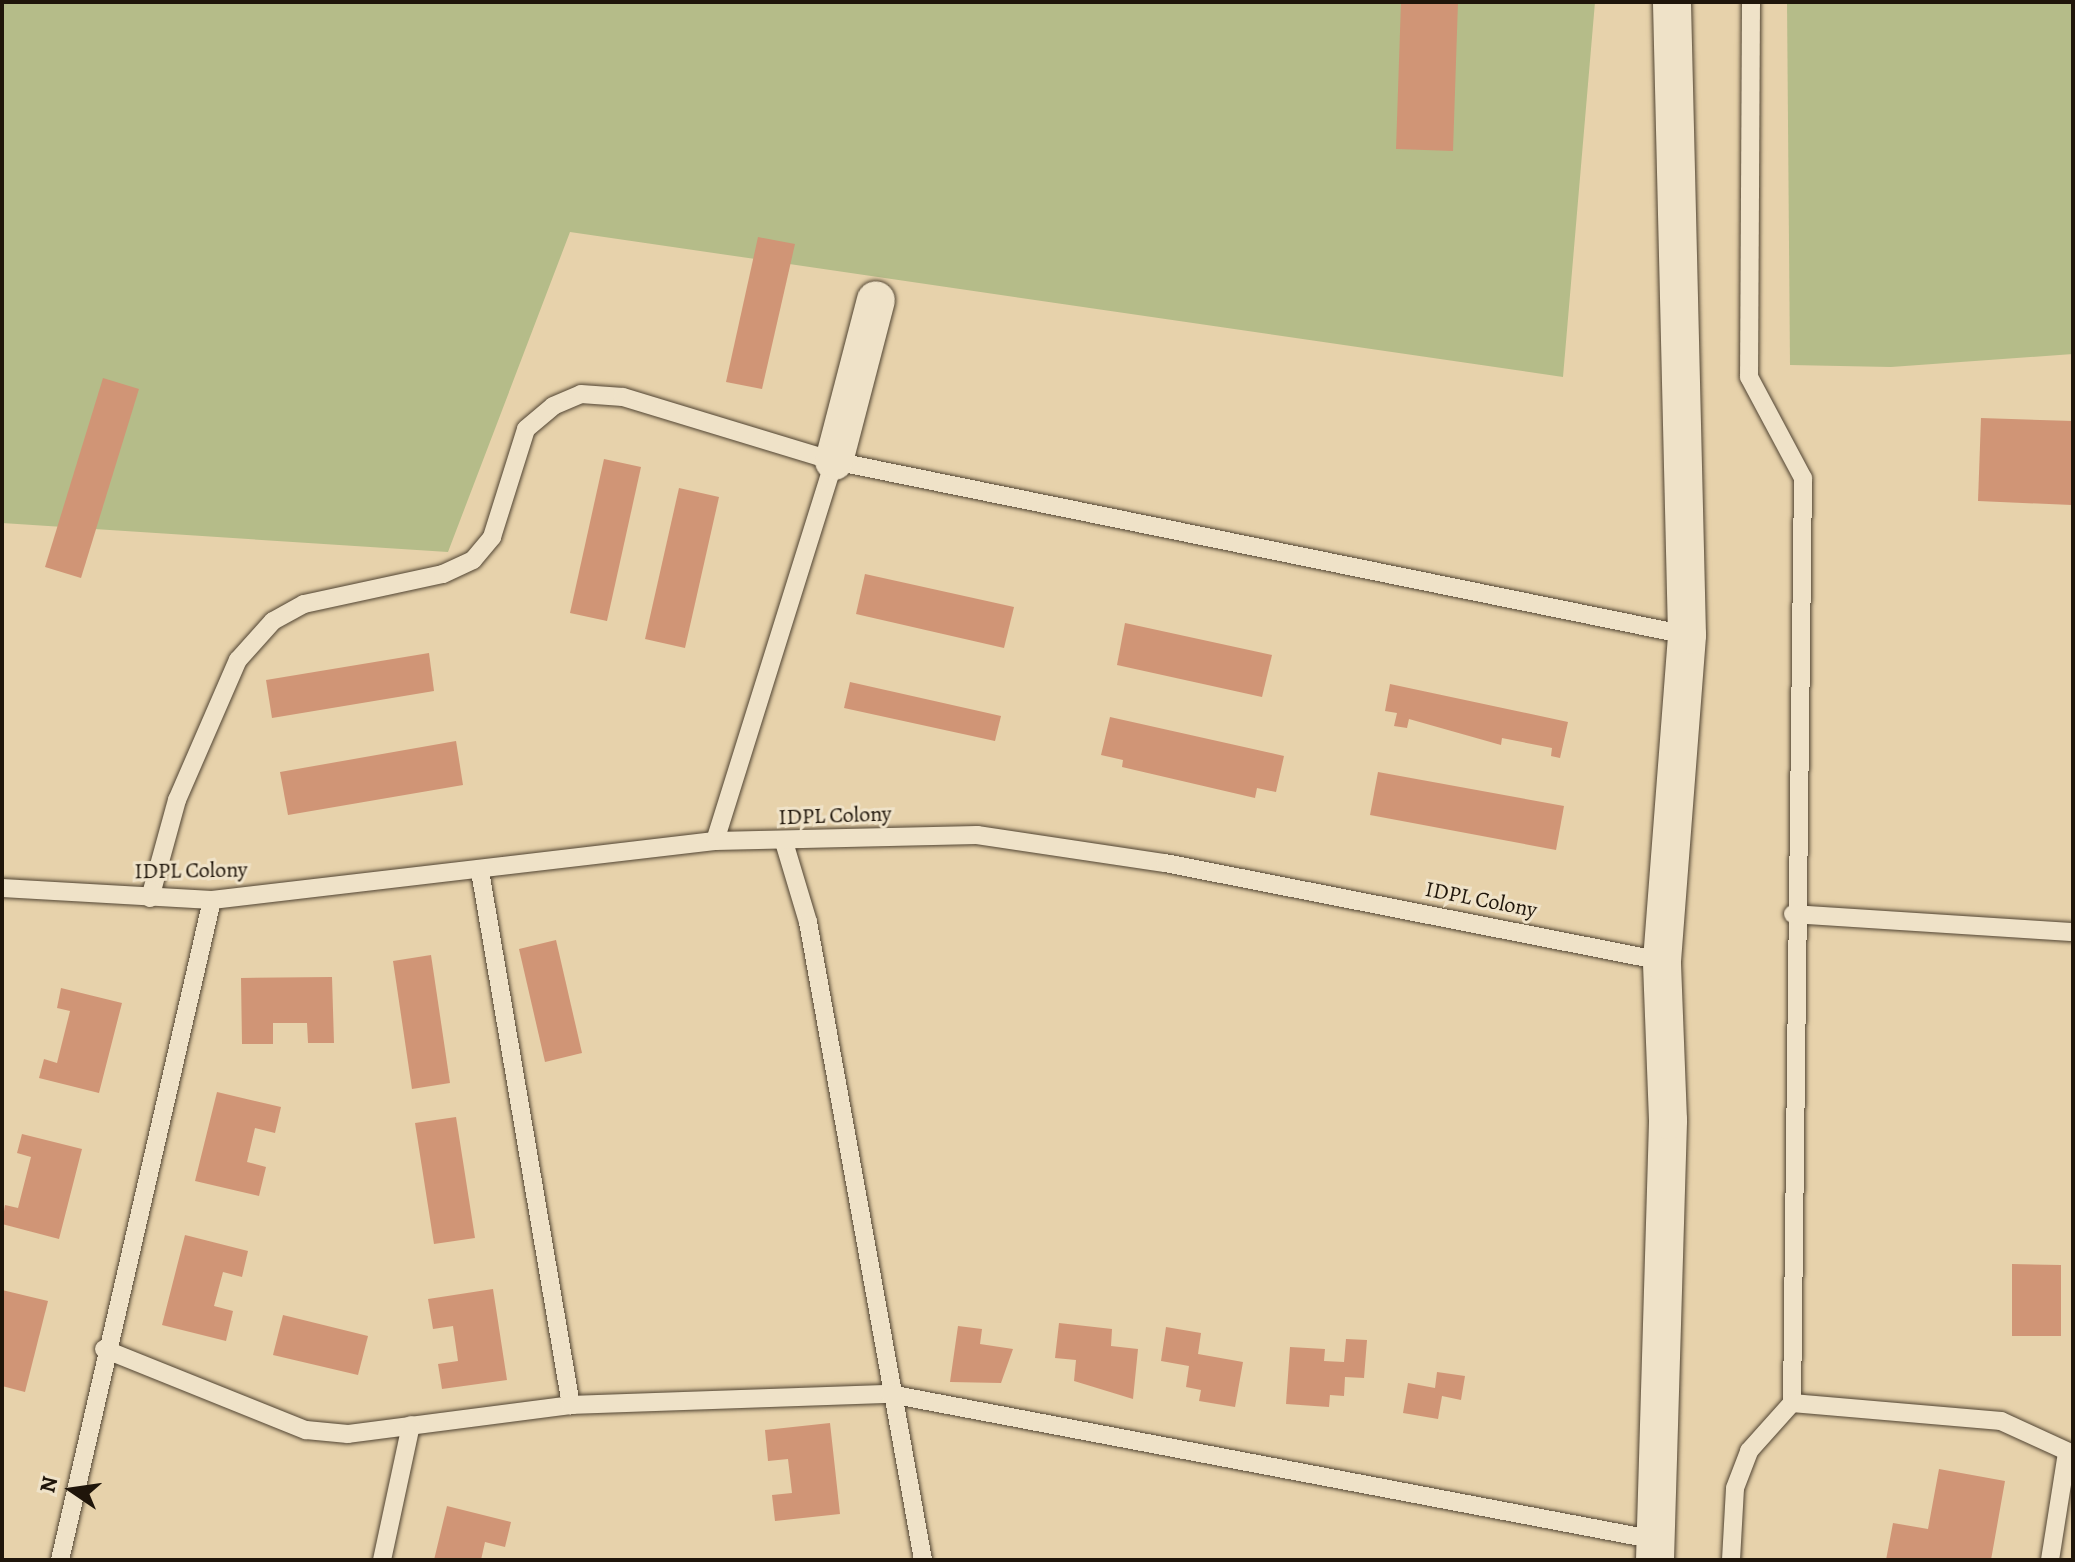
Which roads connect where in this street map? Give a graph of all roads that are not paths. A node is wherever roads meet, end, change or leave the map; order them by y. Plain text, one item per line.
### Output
1 (1672, 2) edge
2 (1751, 2) edge
3 (876, 300) dead end
4 (834, 461) junction
5 (1687, 635) junction
6 (715, 841) junction
7 (784, 842) junction
8 (480, 871) junction
9 (2, 888) edge
10 (150, 898) junction
11 (212, 900) junction
12 (1793, 914) junction
13 (2073, 932) edge
14 (1662, 961) junction
15 (104, 1349) junction
16 (890, 1394) junction
17 (1792, 1403) junction
18 (571, 1405) junction
19 (411, 1425) junction
20 (2070, 1453) edge
21 (1655, 1550) edge
22 (60, 1560) edge
23 (382, 1560) edge
24 (923, 1560) edge
25 (1731, 1560) edge
26 (2050, 1560) edge

1 - 5 street
2 - 12 lane
3 - 4 street
4 - 5 lane
4 - 6 lane
4 - 10 lane
5 - 14 street
6 - 7 lane, IDPL Colony
6 - 8 lane, IDPL Colony
7 - 14 lane, IDPL Colony
7 - 16 lane
8 - 11 lane, IDPL Colony
8 - 18 lane
9 - 10 lane, IDPL Colony
10 - 11 lane, IDPL Colony
11 - 15 lane
12 - 13 lane
12 - 17 lane
14 - 21 street
15 - 19 lane
15 - 22 lane
16 - 18 lane
16 - 21 lane
16 - 24 lane
17 - 20 lane
17 - 25 lane
18 - 19 lane
19 - 23 lane
20 - 26 lane

